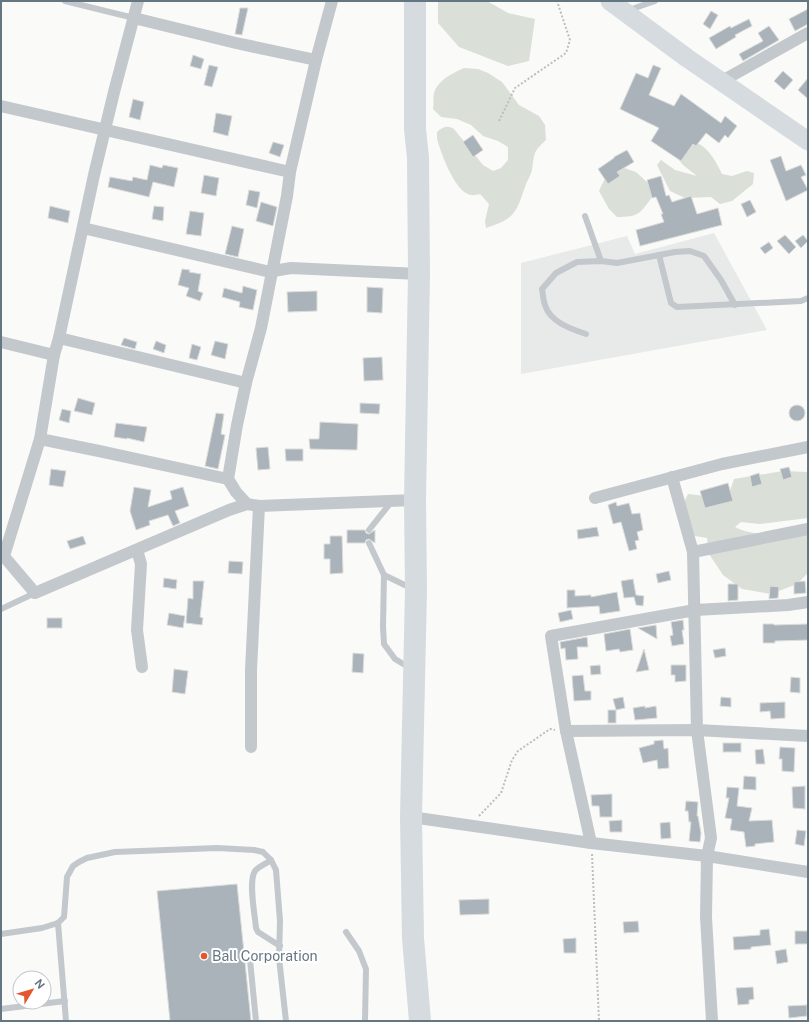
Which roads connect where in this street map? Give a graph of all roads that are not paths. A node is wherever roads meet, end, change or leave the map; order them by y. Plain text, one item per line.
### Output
1 (65, 1) edge
2 (138, 1) edge
3 (332, 1) edge
4 (414, 1) edge
5 (425, 1) edge
6 (655, 1) edge
7 (617, 6) edge
8 (134, 18) junction
9 (808, 33) edge
10 (316, 60) junction
11 (722, 81) junction
12 (1, 106) edge
13 (105, 129) junction
14 (808, 141) edge
15 (418, 158) junction
16 (290, 172) junction
17 (585, 216) dead end
18 (83, 228) junction
19 (659, 255) junction
20 (601, 261) junction
21 (273, 271) junction
22 (419, 274) junction
23 (808, 298) edge
24 (735, 304) junction
25 (586, 334) dead end
26 (59, 338) junction
27 (1, 342) edge
28 (54, 355) junction
29 (246, 383) junction
30 (40, 440) junction
31 (808, 447) edge
32 (672, 477) junction
33 (228, 479) junction
34 (595, 498) dead end
35 (415, 500) junction
36 (392, 501) junction
37 (253, 505) junction
38 (808, 529) edge
39 (369, 530) dead end
40 (369, 543) dead end
41 (137, 550) junction
42 (693, 552) junction
43 (2, 554) edge
44 (384, 575) junction
45 (416, 590) junction
46 (35, 593) junction
47 (808, 602) edge
48 (1, 609) edge
49 (695, 610) junction
50 (142, 667) dead end
51 (413, 670) junction
52 (697, 730) junction
53 (566, 731) junction
54 (808, 736) edge
55 (251, 748) dead end
56 (411, 817) junction
57 (591, 843) junction
58 (707, 856) junction
59 (271, 860) junction
60 (808, 872) edge
61 (58, 923) junction
62 (346, 932) dead end
63 (1, 934) edge
64 (280, 946) junction
65 (279, 958) junction
66 (65, 1001) junction
67 (1, 1009) edge
68 (66, 1021) edge
69 (256, 1021) edge
70 (286, 1021) edge
71 (366, 1021) edge
72 (420, 1021) edge
73 (712, 1021) edge

1 - 8 lane
2 - 8 street
3 - 10 street
4 - 15 highway
5 - 15 highway
6 - 7 lane
7 - 11 main road
8 - 10 street
8 - 13 street
9 - 11 street
10 - 16 street
11 - 14 main road
12 - 13 street
13 - 16 street
13 - 18 street
15 - 22 highway
16 - 21 street
17 - 20 lane
18 - 21 street
18 - 26 street
19 - 20 lane
19 - 24 lane
19 - 24 lane
20 - 25 lane
21 - 22 street
21 - 29 street
22 - 35 highway
23 - 24 lane
26 - 28 street
26 - 29 street
27 - 28 street
28 - 30 street
29 - 33 street
30 - 33 street
30 - 43 street
31 - 32 street
32 - 34 street
32 - 42 street
33 - 37 street
35 - 36 street
35 - 45 highway
36 - 37 street
36 - 39 lane
37 - 41 street
37 - 55 street
38 - 42 street
40 - 44 lane
41 - 46 street
41 - 50 street
42 - 49 street
43 - 46 street
44 - 45 lane
44 - 51 lane
45 - 51 highway
46 - 48 lane
47 - 49 street
49 - 52 street
49 - 53 street
51 - 56 highway
52 - 53 street
52 - 54 street
52 - 58 street
53 - 57 street
56 - 57 street
56 - 72 highway
57 - 58 street
58 - 60 street
58 - 73 street
59 - 61 lane
59 - 64 lane
59 - 64 lane
61 - 63 lane
61 - 66 lane
62 - 71 lane
64 - 65 lane
65 - 69 lane
65 - 70 lane
66 - 67 lane
66 - 68 lane

